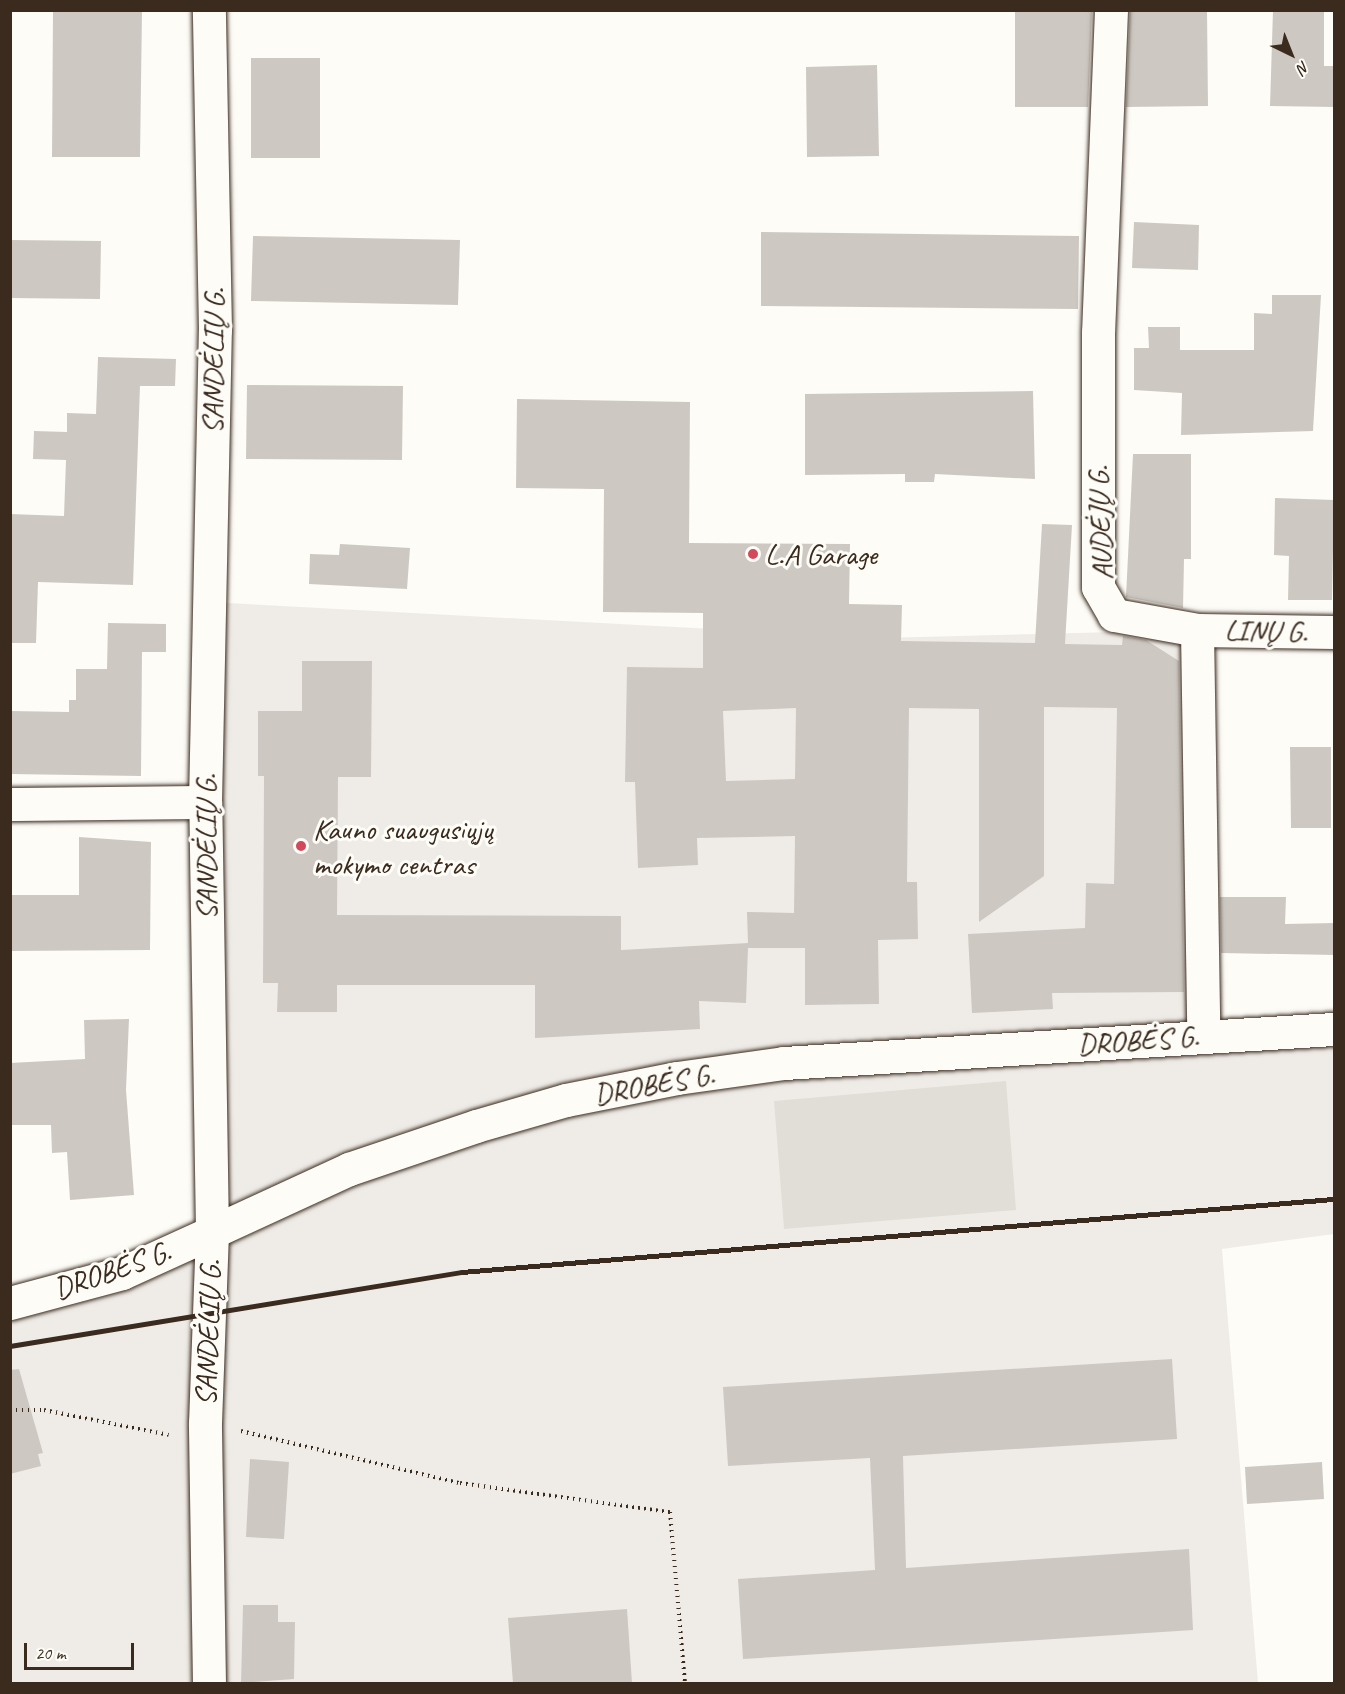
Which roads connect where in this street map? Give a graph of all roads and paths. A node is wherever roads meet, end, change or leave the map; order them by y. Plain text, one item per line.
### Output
1 (209, 10) edge
2 (1111, 10) edge
3 (1197, 630) junction
4 (1335, 632) edge
5 (205, 802) junction
6 (10, 804) edge
7 (1335, 1029) edge
8 (1203, 1035) junction
9 (212, 1232) junction
10 (10, 1303) edge
11 (10, 1410) edge
12 (205, 1433) junction
13 (209, 1683) edge
14 (685, 1683) edge

1 - 5 street, SANDĖLIŲ G.
2 - 3 street, AUDĖJŲ G.
3 - 4 street, LINŲ G.
3 - 8 street
5 - 6 street
5 - 9 street, SANDĖLIŲ G.
7 - 8 street, DROBĖS G.
8 - 9 street, DROBĖS G.
9 - 10 street, DROBĖS G.
9 - 12 street, SANDĖLIŲ G.
11 - 12 path
12 - 13 street, SANDĖLIŲ G.
12 - 14 path

